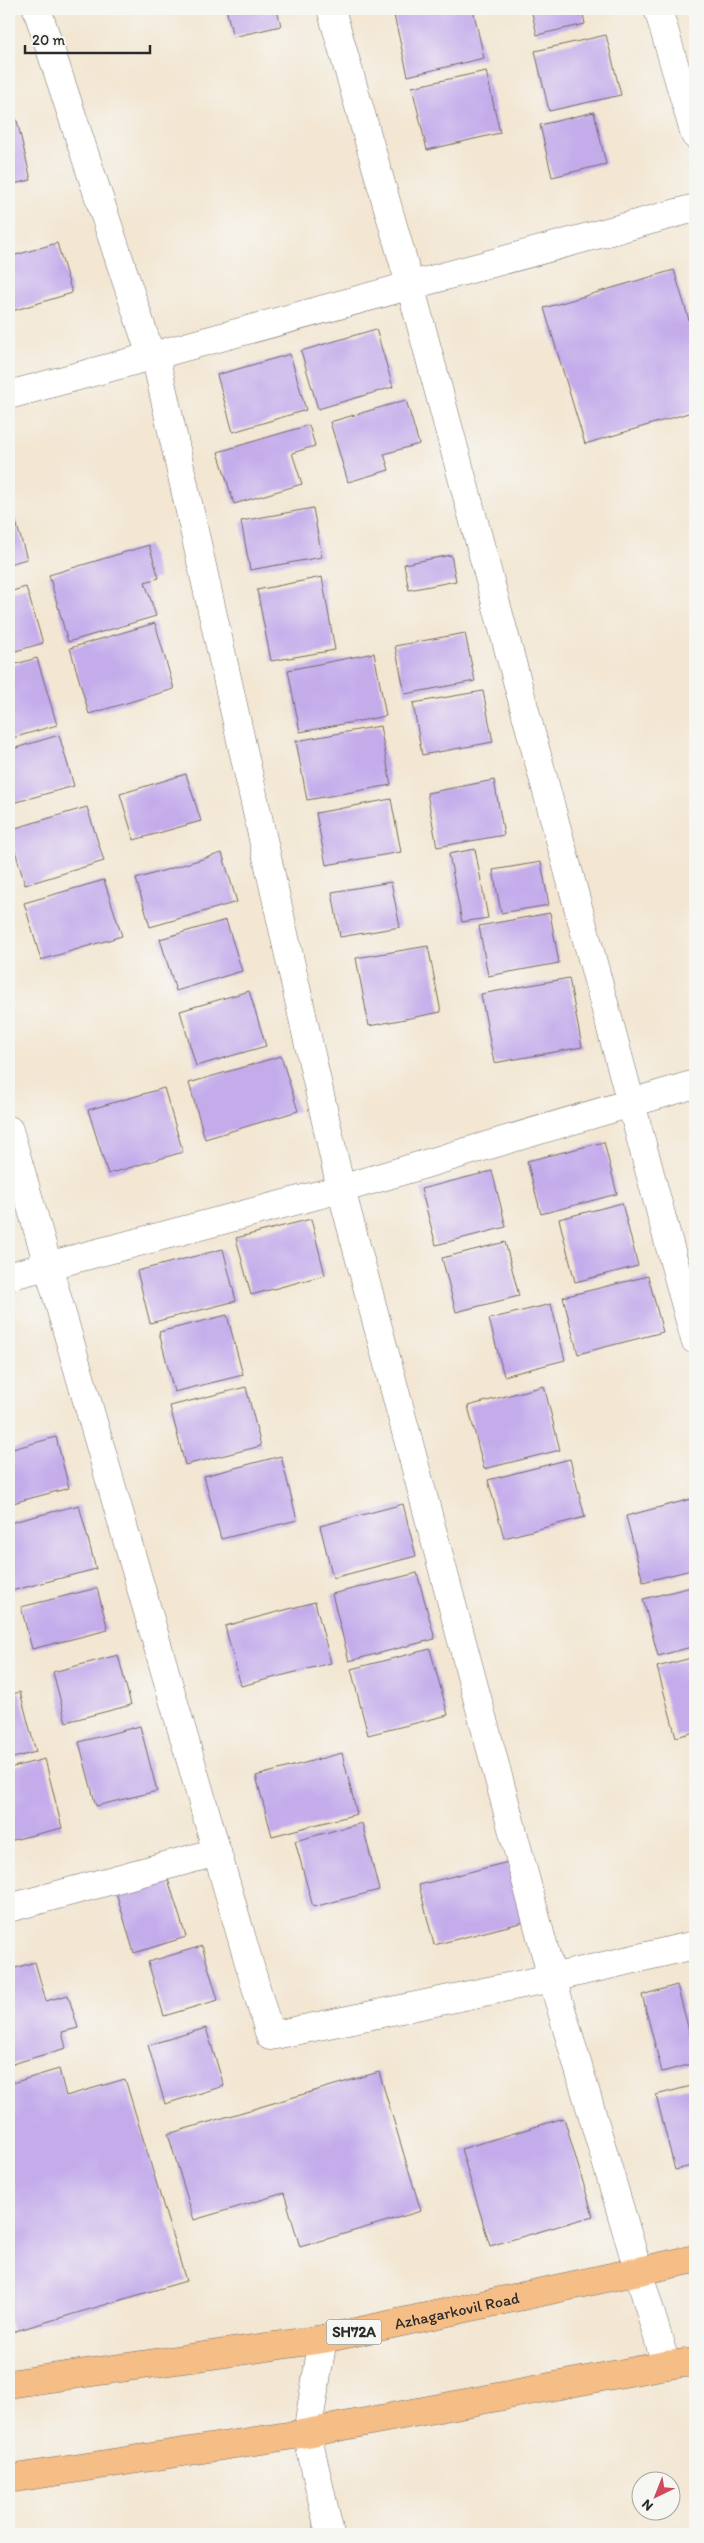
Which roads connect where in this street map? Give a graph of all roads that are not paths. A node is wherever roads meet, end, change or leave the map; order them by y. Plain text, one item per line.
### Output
1 (37, 9) edge
2 (331, 9) edge
3 (658, 9) edge
4 (695, 135) edge
5 (695, 208) edge
6 (410, 286) junction
7 (153, 356) junction
8 (9, 395) edge
9 (695, 1084) edge
10 (631, 1103) junction
11 (9, 1130) edge
12 (341, 1189) junction
13 (47, 1266) junction
14 (9, 1276) edge
15 (695, 1340) edge
16 (217, 1852) junction
17 (9, 1908) edge
18 (695, 1945) edge
19 (552, 1978) junction
20 (695, 2259) edge
21 (638, 2270) junction
22 (323, 2339) junction
23 (695, 2362) edge
24 (666, 2365) junction
25 (9, 2384) edge
26 (307, 2433) junction
27 (9, 2479) edge
28 (330, 2534) edge

1 - 7 street
2 - 6 street
3 - 4 street
5 - 6 street
6 - 7 street
6 - 10 street
7 - 8 street
7 - 12 street
9 - 10 street
10 - 12 street
10 - 15 street
11 - 13 street
12 - 13 street
12 - 19 street
13 - 14 street
13 - 16 street
16 - 17 street
16 - 19 street
18 - 19 street
19 - 21 street
20 - 21 main road, Azhagarkovil Road / SH72A
21 - 22 main road, Azhagarkovil Road / SH72A
21 - 24 street
22 - 25 main road, Azhagarkovil Road / SH72A
22 - 26 street
23 - 24 main road
24 - 26 main road
26 - 27 main road
26 - 28 street

